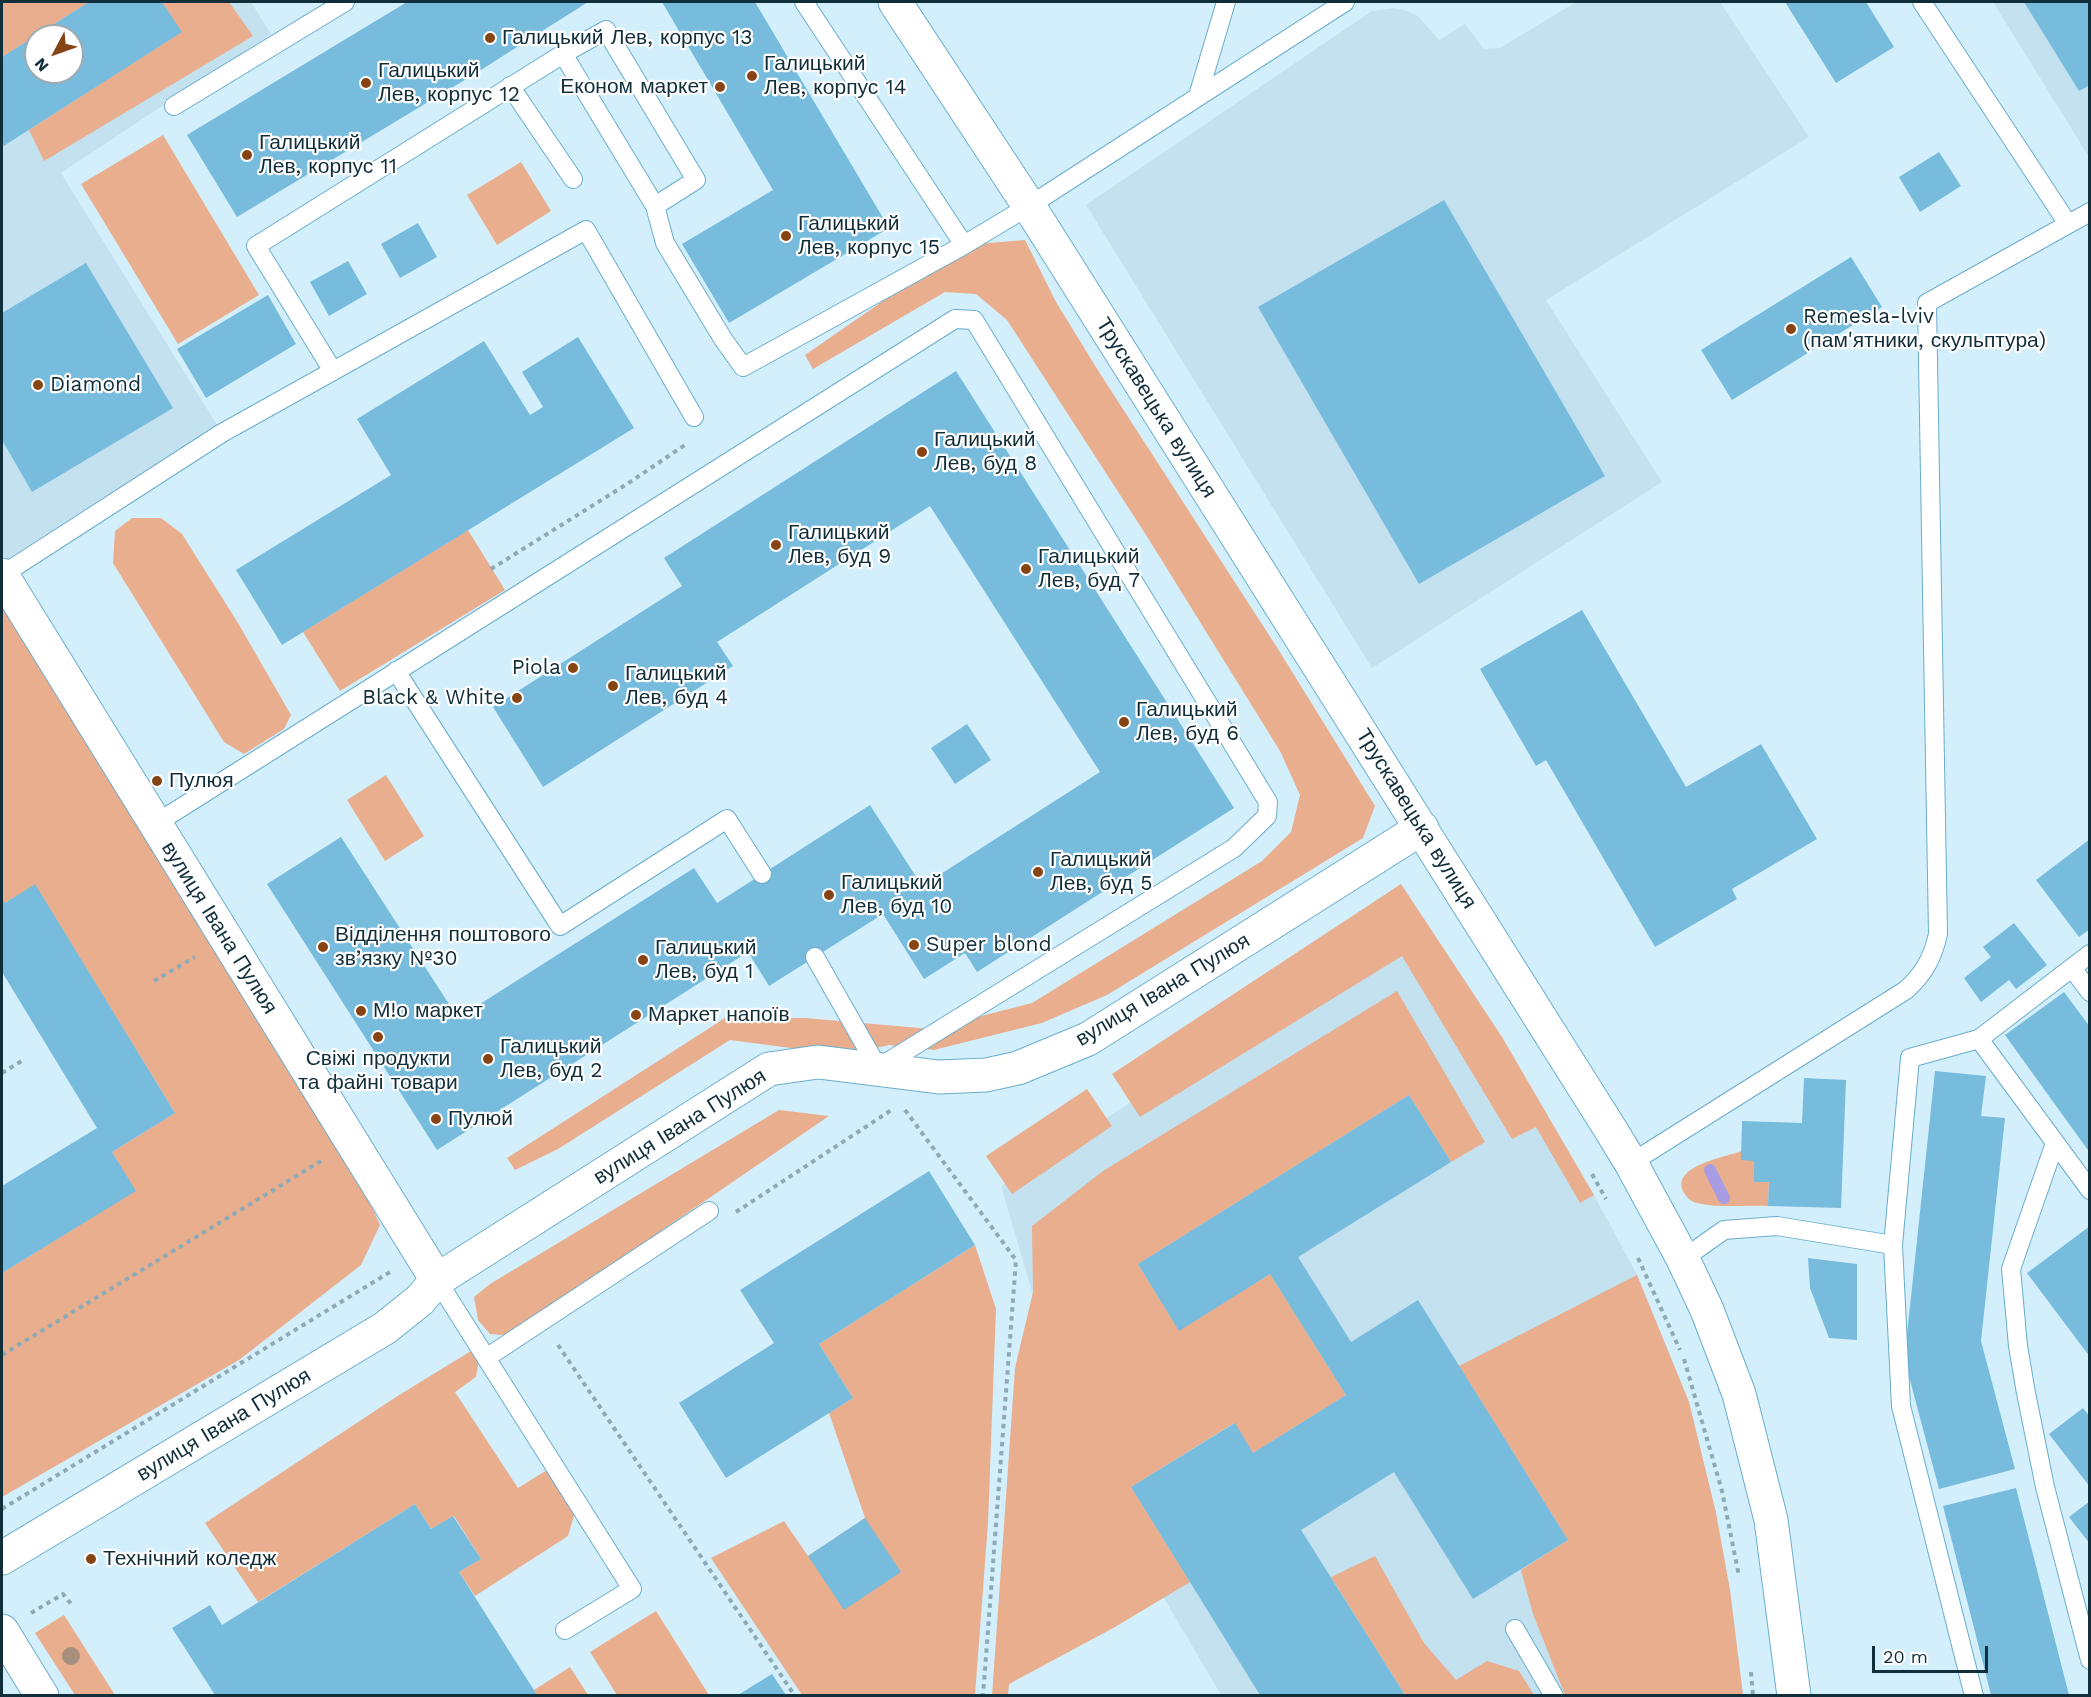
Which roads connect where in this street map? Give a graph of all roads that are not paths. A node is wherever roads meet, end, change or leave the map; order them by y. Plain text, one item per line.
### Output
1 (345, 2) edge
2 (804, 2) edge
3 (895, 2) edge
4 (1226, 2) edge
5 (1346, 2) edge
6 (1922, 2) edge
7 (563, 54) junction
8 (510, 86) junction
9 (1198, 96) junction
10 (174, 106) dead end
11 (573, 179) dead end
12 (655, 206) junction
13 (1029, 206) junction
14 (2090, 212) edge
15 (2068, 224) junction
16 (964, 245) junction
17 (333, 371) junction
18 (694, 417) road end
19 (2, 575) edge
20 (396, 671) junction
21 (155, 824) junction
22 (1422, 828) junction
23 (762, 874) dead end
24 (2090, 954) edge
25 (815, 957) dead end
26 (2072, 968) junction
27 (2090, 992) edge
28 (1979, 1039) junction
29 (878, 1068) junction
30 (2055, 1143) junction
31 (1631, 1163) junction
32 (2090, 1190) edge
33 (709, 1211) dead end
34 (1893, 1245) junction
35 (1683, 1259) junction
36 (429, 1267) junction
37 (486, 1358) junction
38 (2, 1558) edge
39 (12, 1625) edge
40 (1515, 1629) dead end
41 (565, 1630) dead end
42 (2090, 1660) edge
43 (42, 1695) edge
44 (1554, 1695) edge
45 (1794, 1695) edge
46 (1974, 1695) edge

1 - 10 lane
2 - 16 lane
3 - 13 street, Трускавецька вулиця
4 - 9 lane
5 - 9 lane
6 - 15 lane
7 - 8 lane
7 - 12 lane
7 - 12 lane
8 - 11 lane
8 - 17 lane
9 - 13 lane
12 - 16 lane
13 - 16 lane
13 - 22 street, Трускавецька вулиця
14 - 15 lane
15 - 31 lane
17 - 18 lane
17 - 19 lane
19 - 21 street, вулиця Івана Пулюя
20 - 21 lane
20 - 23 lane
20 - 29 lane
21 - 36 street, вулиця Івана Пулюя
22 - 29 street, вулиця Івана Пулюя
22 - 31 street, Трускавецька вулиця
24 - 26 lane
25 - 29 lane
26 - 27 lane
26 - 28 lane
28 - 30 lane
28 - 34 lane
29 - 36 street, вулиця Івана Пулюя
30 - 32 lane
30 - 42 lane
31 - 35 street, Трускавецька вулиця
33 - 37 lane
34 - 35 lane
34 - 46 lane
35 - 45 street, Трускавецька вулиця
36 - 37 lane
36 - 38 street, вулиця Івана Пулюя
37 - 41 lane
39 - 43 street
40 - 44 lane

